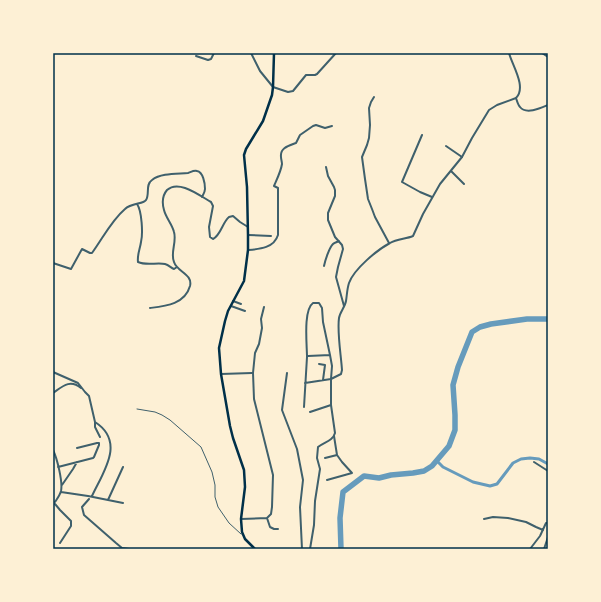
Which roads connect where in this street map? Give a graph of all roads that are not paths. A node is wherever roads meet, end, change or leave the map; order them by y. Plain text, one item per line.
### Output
1 (214, 53) edge
2 (251, 53) edge
3 (274, 53) edge
4 (336, 53) edge
5 (509, 53) edge
6 (542, 53) edge
7 (196, 56) dead end
8 (548, 57) edge
9 (273, 87) junction
10 (374, 96) dead end
11 (516, 98) junction
12 (548, 105) edge
13 (332, 126) dead end
14 (422, 135) dead end
15 (446, 146) dead end
16 (462, 157) junction
17 (326, 167) dead end
18 (451, 171) junction
19 (464, 184) dead end
20 (202, 197) junction
21 (432, 198) junction
22 (137, 204) junction
23 (248, 227) junction
24 (248, 235) junction
25 (271, 236) dead end
26 (339, 241) junction
27 (389, 243) junction
28 (248, 250) junction
29 (53, 263) edge
30 (324, 266) dead end
31 (177, 267) junction
32 (233, 301) junction
33 (241, 304) dead end
34 (231, 306) junction
35 (344, 306) junction
36 (264, 307) dead end
37 (150, 308) dead end
38 (245, 311) dead end
39 (330, 355) junction
40 (307, 356) junction
41 (319, 364) dead end
42 (53, 372) edge
43 (253, 373) junction
44 (287, 373) dead end
45 (221, 374) junction
46 (331, 379) junction
47 (323, 380) junction
48 (305, 383) junction
49 (84, 391) junction
50 (53, 393) edge
51 (331, 405) junction
52 (304, 407) dead end
53 (137, 409) dead end
54 (310, 412) dead end
55 (95, 422) junction
56 (334, 436) junction
57 (100, 437) dead end
58 (77, 448) dead end
59 (53, 450) edge
60 (337, 455) junction
61 (325, 458) dead end
62 (77, 462) junction
63 (534, 462) dead end
64 (58, 467) junction
65 (122, 467) dead end
66 (548, 471) edge
67 (327, 480) dead end
68 (61, 486) junction
69 (61, 492) junction
70 (90, 496) junction
71 (89, 499) dead end
72 (108, 500) junction
73 (54, 503) edge
74 (123, 504) dead end
75 (267, 518) junction
76 (241, 519) junction
77 (484, 519) dead end
78 (548, 523) edge
79 (278, 529) dead end
80 (543, 530) junction
81 (243, 535) junction
82 (548, 537) edge
83 (60, 543) dead end
84 (129, 549) edge
85 (255, 549) edge
86 (302, 549) edge
87 (310, 549) edge
88 (530, 549) edge
89 (544, 549) edge

1 - 7 street
2 - 9 street
3 - 9 main road
4 - 9 street
5 - 11 street
6 - 8 street
9 - 23 main road
10 - 27 street
11 - 12 street
11 - 16 street
13 - 28 street
14 - 21 street
15 - 16 street
16 - 18 street
17 - 26 street
18 - 19 street
18 - 21 street
20 - 22 street
20 - 23 street
20 - 31 street
21 - 27 street
22 - 29 street
22 - 31 street
23 - 24 main road
24 - 25 street
24 - 28 main road
26 - 30 street
26 - 35 street
27 - 35 street
28 - 32 main road
31 - 37 street
32 - 33 street
32 - 34 main road
34 - 38 street
34 - 45 main road
35 - 46 street
36 - 43 street
39 - 40 street
39 - 40 street
39 - 46 street
40 - 48 street
41 - 47 street
42 - 49 street
43 - 45 street
43 - 75 street
44 - 86 street
45 - 76 main road
46 - 47 street
46 - 51 street
47 - 48 street
48 - 52 street
49 - 50 street
49 - 55 street
51 - 54 street
51 - 56 street
53 - 81 lane
55 - 57 street
55 - 70 street
56 - 60 street
56 - 87 street
58 - 62 street
59 - 64 street
60 - 61 street
60 - 67 street
62 - 64 street
62 - 68 street
63 - 66 street
64 - 68 street
65 - 72 street
68 - 69 street
69 - 70 street
69 - 73 street
70 - 72 street
71 - 84 street
72 - 74 street
73 - 83 street
75 - 76 street
75 - 79 street
76 - 81 main road
77 - 80 street
78 - 80 street
80 - 88 street
81 - 85 main road
82 - 89 street

